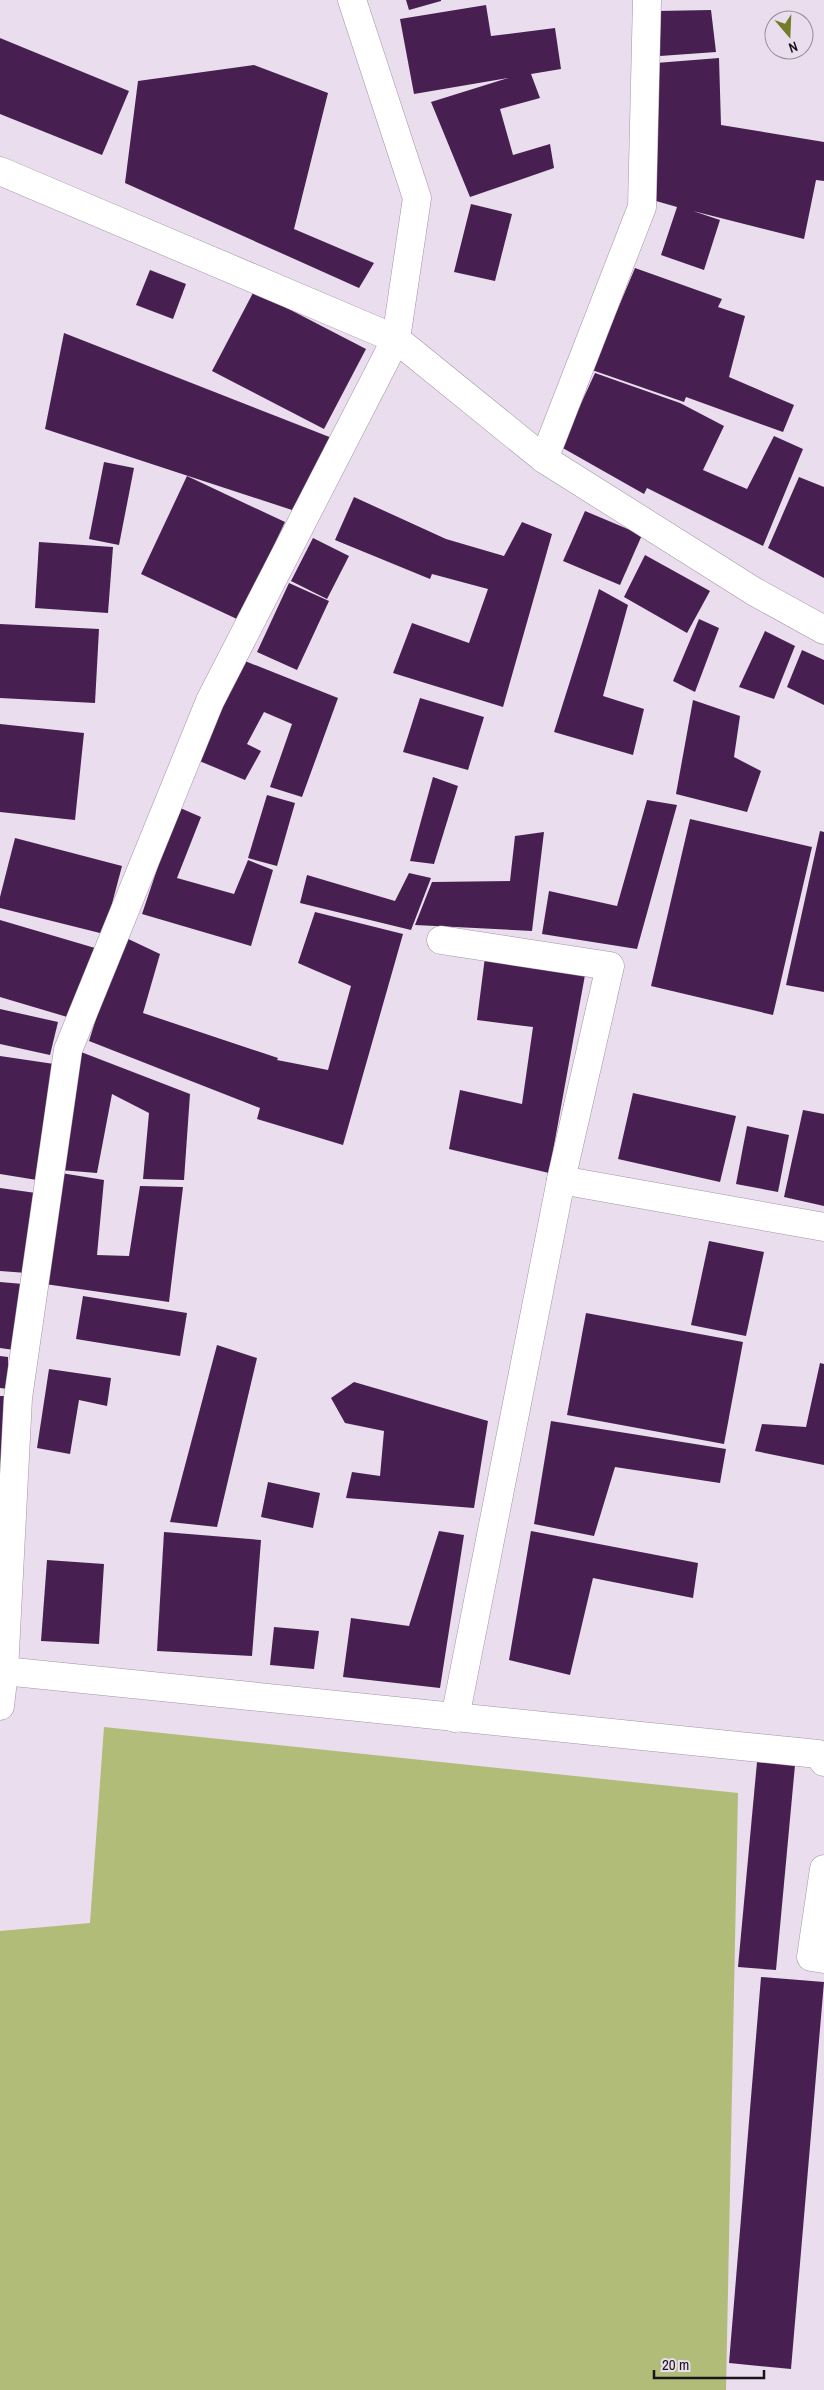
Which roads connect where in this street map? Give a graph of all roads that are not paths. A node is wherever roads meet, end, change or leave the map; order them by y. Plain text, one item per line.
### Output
1 (352, 0) edge
2 (647, 0) edge
3 (0, 171) edge
4 (396, 339) junction
5 (544, 459) junction
6 (824, 630) edge
7 (441, 940) dead end
8 (561, 1180) junction
9 (824, 1226) edge
10 (4, 1671) junction
11 (0, 1706) edge
12 (455, 1718) junction
13 (824, 1762) edge
14 (824, 1869) edge
15 (824, 1959) edge

1 - 4 street
2 - 5 street
3 - 4 street
4 - 5 street
4 - 10 street
5 - 6 street
7 - 8 street
8 - 9 street
8 - 12 street
10 - 11 street
10 - 12 street
12 - 13 street
14 - 15 street

